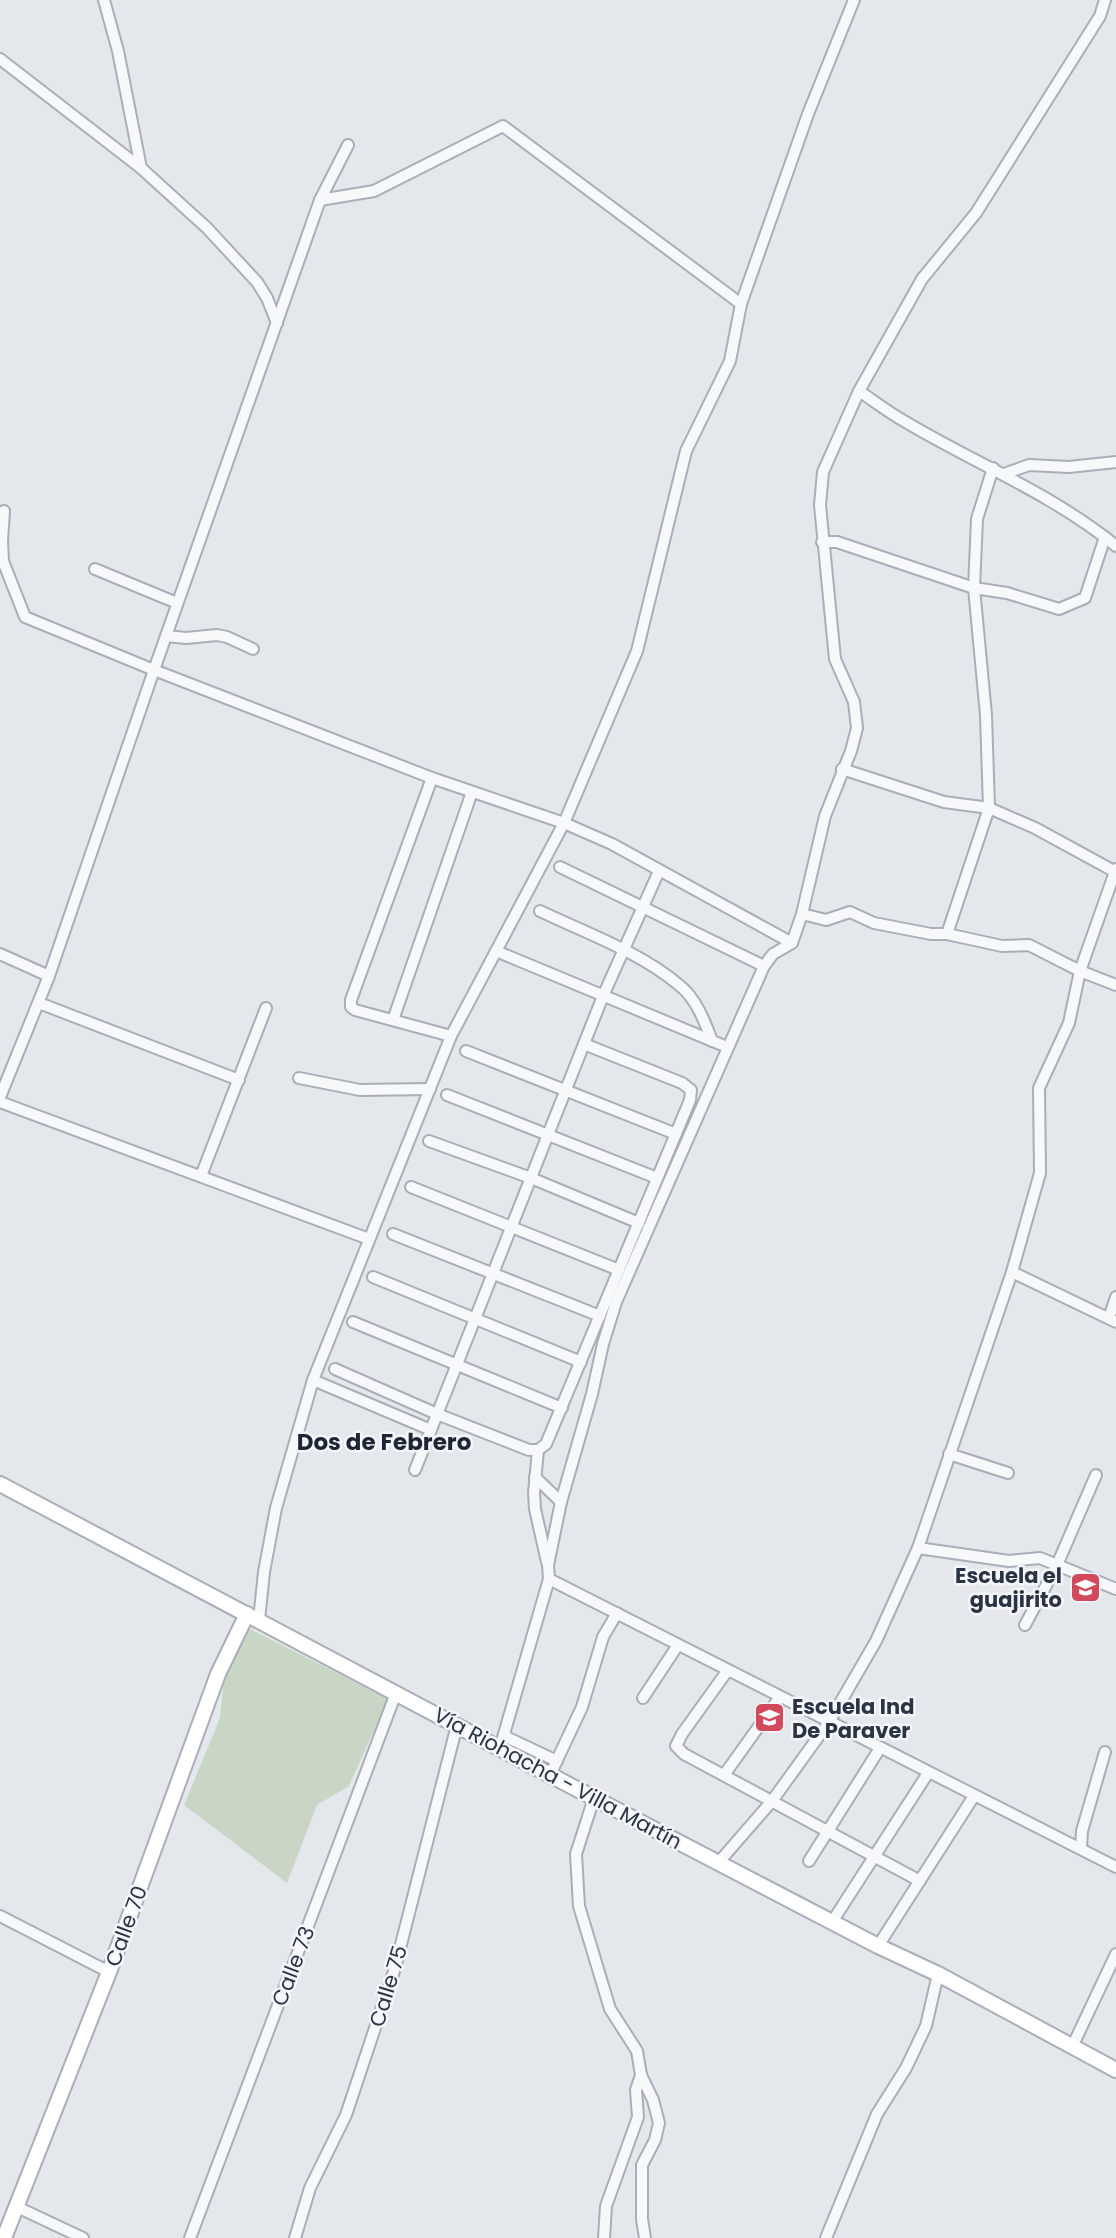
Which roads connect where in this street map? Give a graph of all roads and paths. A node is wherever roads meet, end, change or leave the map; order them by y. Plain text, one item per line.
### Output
1 (104, 0) edge
2 (855, 0) edge
3 (1105, 0) edge
4 (0, 59) edge
5 (348, 145) dead end
6 (141, 168) junction
7 (320, 200) junction
8 (741, 304) junction
9 (277, 323) junction
10 (859, 391) junction
11 (1116, 462) edge
12 (993, 468) junction
13 (1004, 474) junction
14 (4, 511) dead end
15 (1105, 537) junction
16 (822, 542) junction
17 (1116, 546) edge
18 (94, 569) dead end
19 (974, 588) junction
20 (177, 603) junction
21 (166, 636) junction
22 (253, 649) dead end
23 (154, 670) junction
24 (842, 769) junction
25 (432, 778) junction
26 (472, 792) junction
27 (989, 808) junction
28 (564, 823) junction
29 (560, 867) dead end
30 (1115, 870) edge
31 (659, 871) junction
32 (643, 907) junction
33 (540, 911) dead end
34 (802, 914) junction
35 (947, 934) junction
36 (792, 943) junction
37 (496, 951) junction
38 (623, 951) junction
39 (0, 954) edge
40 (764, 966) junction
41 (1080, 971) junction
42 (49, 976) junction
43 (1116, 985) edge
44 (603, 996) junction
45 (39, 1003) junction
46 (266, 1008) dead end
47 (393, 1020) junction
48 (451, 1036) junction
49 (712, 1041) junction
50 (584, 1044) junction
51 (727, 1047) junction
52 (466, 1051) dead end
53 (299, 1078) dead end
54 (239, 1080) junction
55 (429, 1089) junction
56 (566, 1090) junction
57 (447, 1095) dead end
58 (0, 1099) edge
59 (676, 1134) junction
60 (548, 1135) junction
61 (429, 1141) dead end
62 (201, 1176) junction
63 (531, 1178) junction
64 (657, 1178) junction
65 (411, 1187) dead end
66 (639, 1223) junction
67 (512, 1226) junction
68 (393, 1234) dead end
69 (369, 1239) junction
70 (619, 1270) junction
71 (494, 1272) junction
72 (1012, 1272) junction
73 (373, 1277) dead end
74 (1116, 1297) edge
75 (600, 1316) junction
76 (475, 1320) junction
77 (1112, 1320) edge
78 (353, 1322) dead end
79 (581, 1362) junction
80 (457, 1365) junction
81 (335, 1369) dead end
82 (313, 1380) junction
83 (562, 1408) junction
84 (437, 1415) junction
85 (431, 1430) junction
86 (538, 1450) junction
87 (949, 1454) junction
88 (415, 1471) dead end
89 (1008, 1473) dead end
90 (1096, 1475) dead end
91 (535, 1477) junction
92 (0, 1484) edge
93 (561, 1502) junction
94 (918, 1548) junction
95 (548, 1565) junction
96 (1057, 1565) junction
97 (549, 1578) junction
98 (1116, 1589) edge
99 (617, 1613) junction
100 (253, 1617) junction
101 (1025, 1625) dead end
102 (678, 1645) junction
103 (728, 1670) junction
104 (397, 1693) junction
105 (780, 1697) junction
106 (643, 1699) dead end
107 (829, 1722) junction
108 (457, 1725) junction
109 (502, 1742) junction
110 (880, 1748) junction
111 (1105, 1752) dead end
112 (554, 1768) junction
113 (928, 1773) junction
114 (724, 1775) junction
115 (974, 1796) junction
116 (594, 1798) junction
117 (772, 1801) junction
118 (828, 1831) junction
119 (1082, 1848) junction
120 (873, 1856) junction
121 (809, 1861) dead end
122 (719, 1863) junction
123 (1116, 1867) edge
124 (920, 1881) junction
125 (0, 1916) edge
126 (832, 1922) junction
127 (878, 1946) junction
128 (1116, 1954) edge
129 (109, 1972) junction
130 (938, 1974) junction
131 (1072, 2047) junction
132 (1116, 2070) edge
133 (641, 2074) junction
134 (17, 2207) junction
135 (4, 2238) edge
136 (83, 2238) edge
137 (190, 2238) edge
138 (295, 2238) edge
139 (604, 2238) edge
140 (645, 2238) edge
141 (826, 2238) edge

1 - 6 street
2 - 8 street
3 - 10 street
4 - 6 street
5 - 7 street
6 - 9 street
7 - 8 street
7 - 9 street
8 - 28 street
9 - 20 street
10 - 12 street
10 - 16 street
11 - 13 street
12 - 13 street
12 - 19 street
13 - 15 street
14 - 23 street
15 - 17 street
15 - 19 street
16 - 19 street
16 - 24 street
18 - 20 street
19 - 27 street
20 - 21 street
21 - 22 street
21 - 23 street
23 - 25 street
23 - 42 street
24 - 27 street
24 - 34 street
25 - 26 street
25 - 47 street
26 - 28 street
26 - 47 street
27 - 30 street
27 - 35 street
28 - 31 street
28 - 37 street
29 - 32 street
30 - 41 street
31 - 32 street
31 - 36 street
32 - 38 street
32 - 40 street
33 - 38 street
34 - 35 street
34 - 36 street
35 - 41 street
36 - 40 street
37 - 44 street
37 - 48 street
38 - 44 street
38 - 49 street
39 - 42 street
40 - 51 street
41 - 43 street
41 - 72 street
42 - 45 street
44 - 49 street
44 - 50 street
45 - 54 street
45 - 58 street
46 - 54 street
47 - 48 street
48 - 55 street
49 - 51 street
50 - 56 street
50 - 59 street
51 - 93 street
52 - 56 street
53 - 55 street
54 - 62 street
55 - 69 street
56 - 59 street
56 - 60 street
57 - 60 street
58 - 62 street
59 - 64 street
60 - 63 street
60 - 64 street
61 - 63 street
62 - 69 street
63 - 66 street
63 - 67 street
64 - 66 street
65 - 67 street
66 - 70 street
67 - 70 street
67 - 71 street
68 - 71 street
69 - 82 street
70 - 75 street
71 - 75 street
71 - 76 street
72 - 77 street
72 - 87 street
73 - 76 street
74 - 77 street
75 - 79 street
76 - 79 street
76 - 80 street
78 - 80 street
79 - 83 street
80 - 83 street
80 - 84 street
81 - 84 street
82 - 85 street
82 - 100 street
83 - 86 street
84 - 85 street
84 - 86 street
85 - 88 street
86 - 91 street
87 - 89 street
87 - 94 street
90 - 96 street
91 - 93 street
91 - 95 street
92 - 100 main road, Vía Riohacha - Villa Martín
93 - 95 street
94 - 96 street
94 - 107 street
95 - 97 street
96 - 98 street
96 - 101 street
97 - 99 street
97 - 109 street
99 - 102 street
99 - 112 street
100 - 104 main road, Vía Riohacha - Villa Martín
100 - 129 main road, Calle 70
102 - 103 street
102 - 106 street
103 - 105 street
103 - 114 street
104 - 108 main road, Vía Riohacha - Villa Martín
104 - 137 street, Calle 73
105 - 107 street
105 - 114 street
107 - 110 street
107 - 117 street
108 - 109 main road, Vía Riohacha - Villa Martín
108 - 138 street, Calle 75
109 - 112 main road, Vía Riohacha - Villa Martín
110 - 113 street
110 - 118 street
111 - 119 street
112 - 116 main road, Vía Riohacha - Villa Martín
113 - 115 street
113 - 120 street
114 - 117 street
115 - 119 street
115 - 124 street
116 - 122 main road, Vía Riohacha - Villa Martín
116 - 133 street
117 - 118 street
117 - 122 street
118 - 120 street
118 - 121 street
119 - 123 street
120 - 124 street
120 - 126 street
122 - 126 main road, Vía Riohacha - Villa Martín
124 - 127 street
125 - 129 street
126 - 127 main road, Vía Riohacha - Villa Martín
127 - 130 main road, Vía Riohacha - Villa Martín
128 - 131 street
129 - 134 main road, Calle 70
130 - 131 main road, Vía Riohacha - Villa Martín
130 - 141 street
131 - 132 main road, Vía Riohacha - Villa Martín
133 - 139 street
133 - 140 street
134 - 135 main road, Calle 70
134 - 136 street

